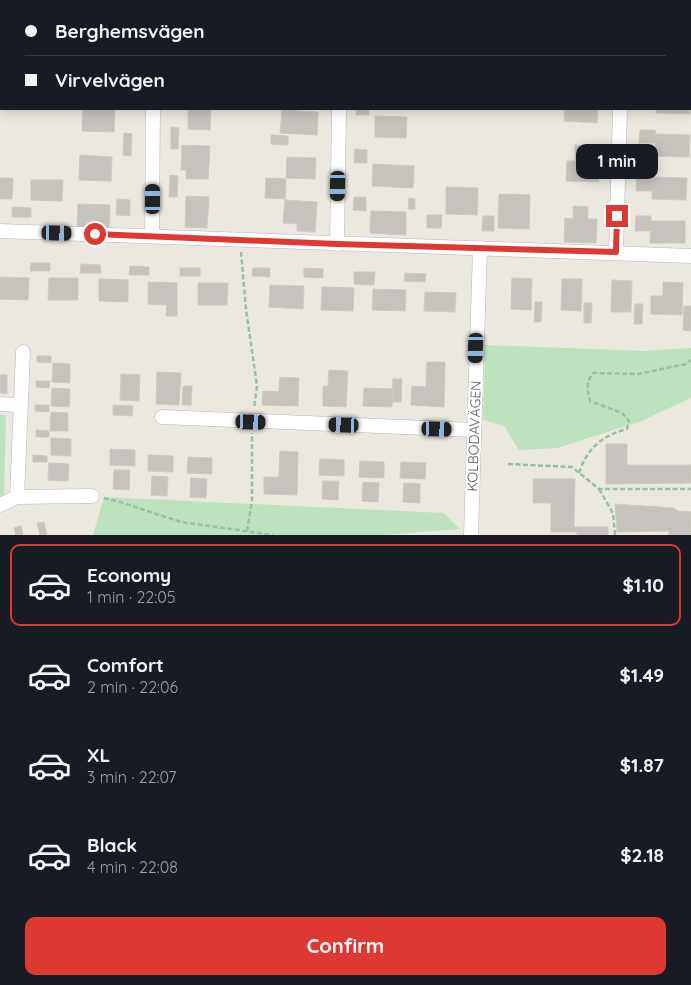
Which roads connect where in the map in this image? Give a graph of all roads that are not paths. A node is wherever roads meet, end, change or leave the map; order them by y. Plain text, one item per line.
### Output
1 (153, 110) edge
2 (339, 110) edge
3 (620, 110) edge
4 (0, 231) edge
5 (152, 236) junction
6 (337, 244) junction
7 (480, 248) junction
8 (616, 252) junction
9 (691, 256) edge
10 (23, 352) dead end
11 (0, 404) edge
12 (20, 405) junction
13 (162, 417) dead end
14 (474, 430) junction
15 (17, 496) junction
16 (92, 496) road end
17 (0, 505) edge
18 (471, 535) edge

1 - 5 street
2 - 6 street
3 - 8 street
4 - 5 street
5 - 6 street
6 - 7 street
7 - 8 street
7 - 14 street, KOLBODAVÄGEN
8 - 9 street
10 - 12 street
11 - 12 street
12 - 15 street
13 - 14 street
14 - 18 street, KOLBODAVÄGEN
15 - 16 street
15 - 17 street

